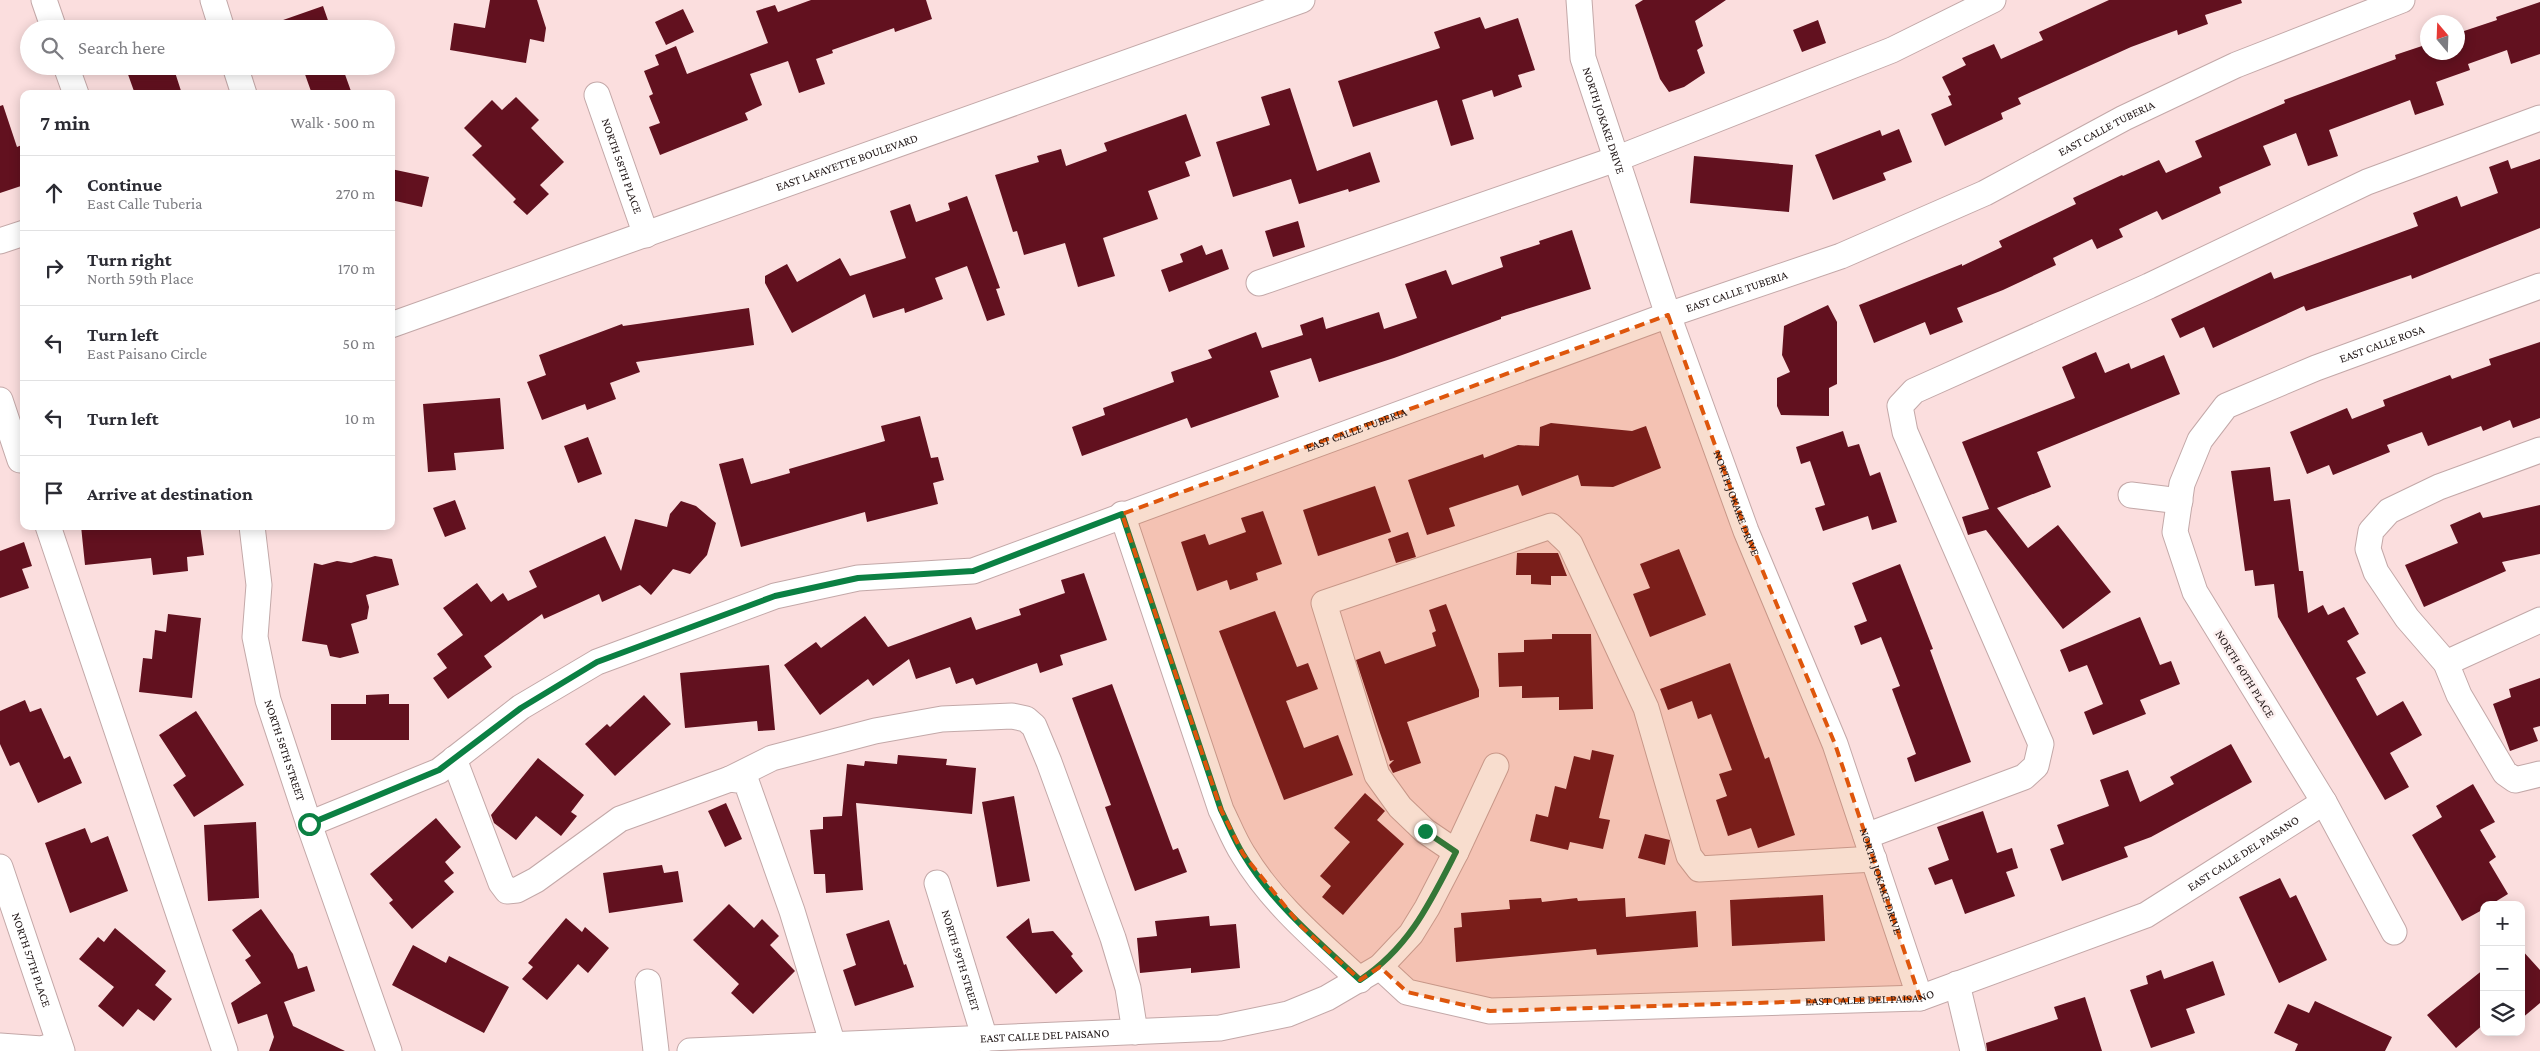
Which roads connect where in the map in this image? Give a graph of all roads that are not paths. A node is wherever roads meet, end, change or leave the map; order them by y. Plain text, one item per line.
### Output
1 (44, 0) edge
2 (213, 0) edge
3 (1302, 0) edge
4 (1579, 0) edge
5 (1993, 0) edge
6 (2402, 0) edge
7 (51, 20) edge
8 (219, 20) edge
9 (69, 75) edge
10 (238, 75) edge
11 (75, 90) edge
12 (243, 90) edge
13 (598, 95) dead end
14 (2540, 118) edge
15 (1616, 159) junction
16 (20, 234) edge
17 (646, 235) junction
18 (0, 241) edge
19 (1260, 283) dead end
20 (2540, 286) edge
21 (1668, 315) junction
22 (395, 324) edge
23 (0, 400) edge
24 (2226, 406) joint
25 (2540, 450) edge
26 (15, 462) edge
27 (2131, 495) dead end
28 (2180, 501) junction
29 (1122, 514) junction
30 (49, 530) edge
31 (252, 530) edge
32 (2540, 620) edge
33 (2446, 663) junction
34 (454, 760) junction
35 (1496, 766) dead end
36 (2540, 774) edge
37 (730, 779) junction
38 (2324, 802) junction
39 (309, 824) junction
40 (1870, 848) junction
41 (1456, 852) junction
42 (0, 867) edge
43 (937, 883) dead end
44 (2394, 932) dead end
45 (1370, 973) junction
46 (648, 982) dead end
47 (1957, 984) junction
48 (1920, 998) junction
49 (1135, 1032) junction
50 (985, 1039) junction
51 (833, 1045) junction
52 (0, 1046) edge
53 (60, 1047) edge
54 (225, 1051) edge
55 (389, 1051) edge
56 (656, 1051) edge
57 (690, 1051) edge
58 (1973, 1051) edge

1 - 7 street
2 - 8 street
3 - 17 street, EAST LAFAYETTE BOULEVARD
4 - 15 street, NORTH JOKAKE DRIVE
5 - 15 street
6 - 21 street, EAST CALLE TUBERIA
9 - 11 street
10 - 12 street
13 - 17 street, NORTH 58TH PLACE
14 - 40 street
15 - 19 street
15 - 21 street, NORTH JOKAKE DRIVE
16 - 18 street
17 - 22 street, EAST LAFAYETTE BOULEVARD
20 - 24 street, EAST CALLE ROSA
21 - 29 street, EAST CALLE TUBERIA
21 - 40 street, NORTH JOKAKE DRIVE
23 - 26 street
24 - 28 street, NORTH 60TH PLACE
25 - 33 street
27 - 28 street
28 - 38 street, NORTH 60TH PLACE
29 - 34 street, EAST CALLE TUBERIA
29 - 45 street
30 - 54 street
31 - 39 street, NORTH 58TH STREET
32 - 33 street
33 - 36 street
34 - 37 street
34 - 39 street, EAST CALLE TUBERIA
35 - 41 street
37 - 49 street
37 - 51 street
38 - 44 street, NORTH 60TH PLACE
38 - 47 street, EAST CALLE DEL PAISANO
39 - 55 street, NORTH 58TH STREET
40 - 41 street
40 - 48 street, NORTH JOKAKE DRIVE
41 - 45 street
42 - 53 street, NORTH 57TH PLACE
43 - 50 street, NORTH 59TH STREET
45 - 48 street, EAST CALLE DEL PAISANO
45 - 49 street, EAST CALLE DEL PAISANO
46 - 56 street
47 - 48 street, EAST CALLE DEL PAISANO
47 - 58 street
49 - 50 street, EAST CALLE DEL PAISANO
50 - 51 street, EAST CALLE DEL PAISANO
51 - 57 street, EAST CALLE DEL PAISANO
52 - 53 street

